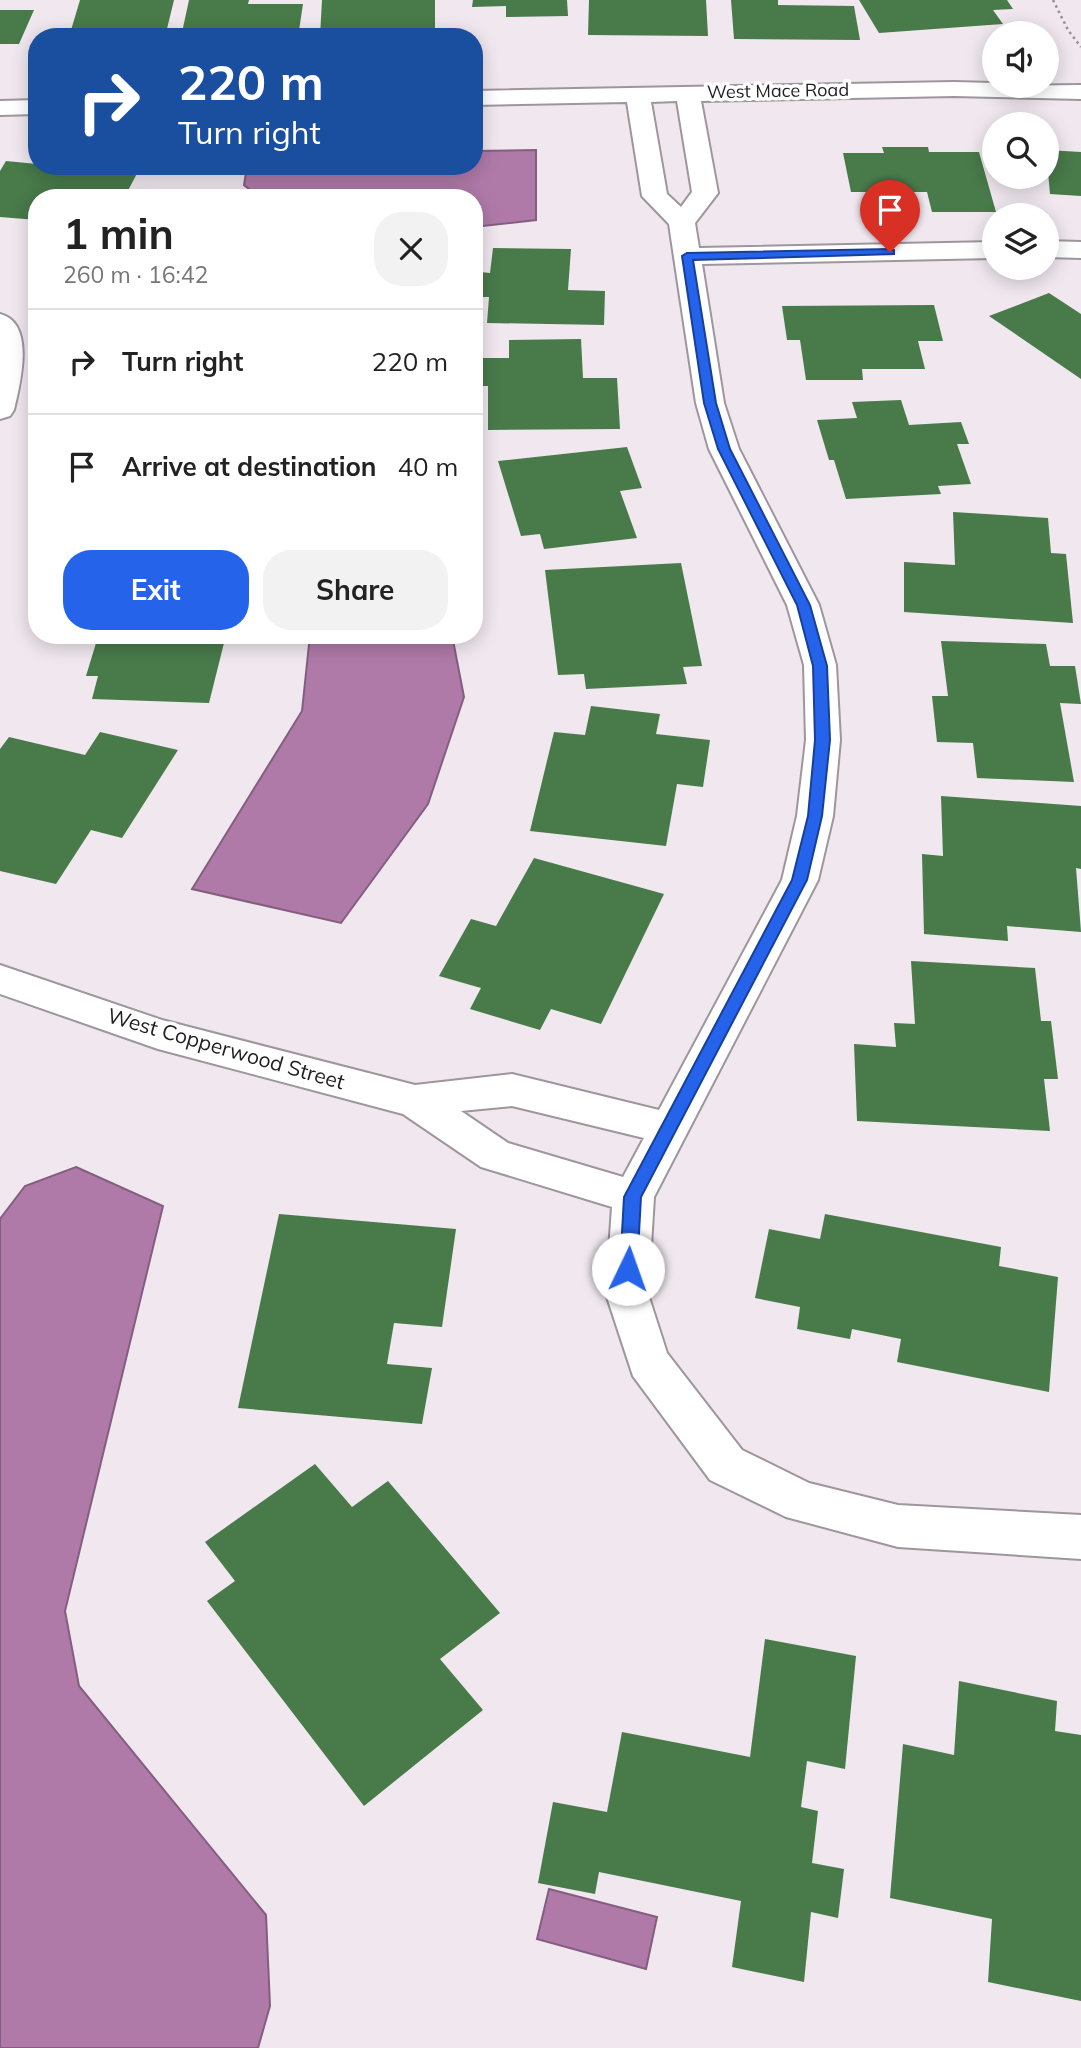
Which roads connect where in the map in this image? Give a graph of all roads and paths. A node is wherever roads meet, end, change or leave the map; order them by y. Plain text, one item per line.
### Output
1 (1053, 0) edge
2 (1081, 47) edge
3 (1081, 92) edge
4 (688, 93) junction
5 (638, 94) junction
6 (483, 97) edge
7 (28, 107) edge
8 (0, 108) edge
9 (682, 222) junction
10 (1059, 249) edge
11 (982, 250) edge
12 (1081, 250) edge
13 (687, 256) junction
14 (0, 322) edge
15 (0, 411) edge
16 (0, 979) edge
17 (415, 1101) junction
18 (667, 1128) junction
19 (633, 1197) junction
20 (1081, 1537) edge

1 - 2 path
3 - 4 street, West Mace Road
4 - 5 street, West Mace Road
4 - 9 street
5 - 6 street, West Mace Road
5 - 9 street
7 - 8 street
9 - 13 street
10 - 12 street
11 - 13 street
13 - 18 street
14 - 15 street
16 - 17 street, West Copperwood Street
17 - 18 street, West Copperwood Street
17 - 19 street, West Copperwood Street
18 - 19 street
19 - 20 street

